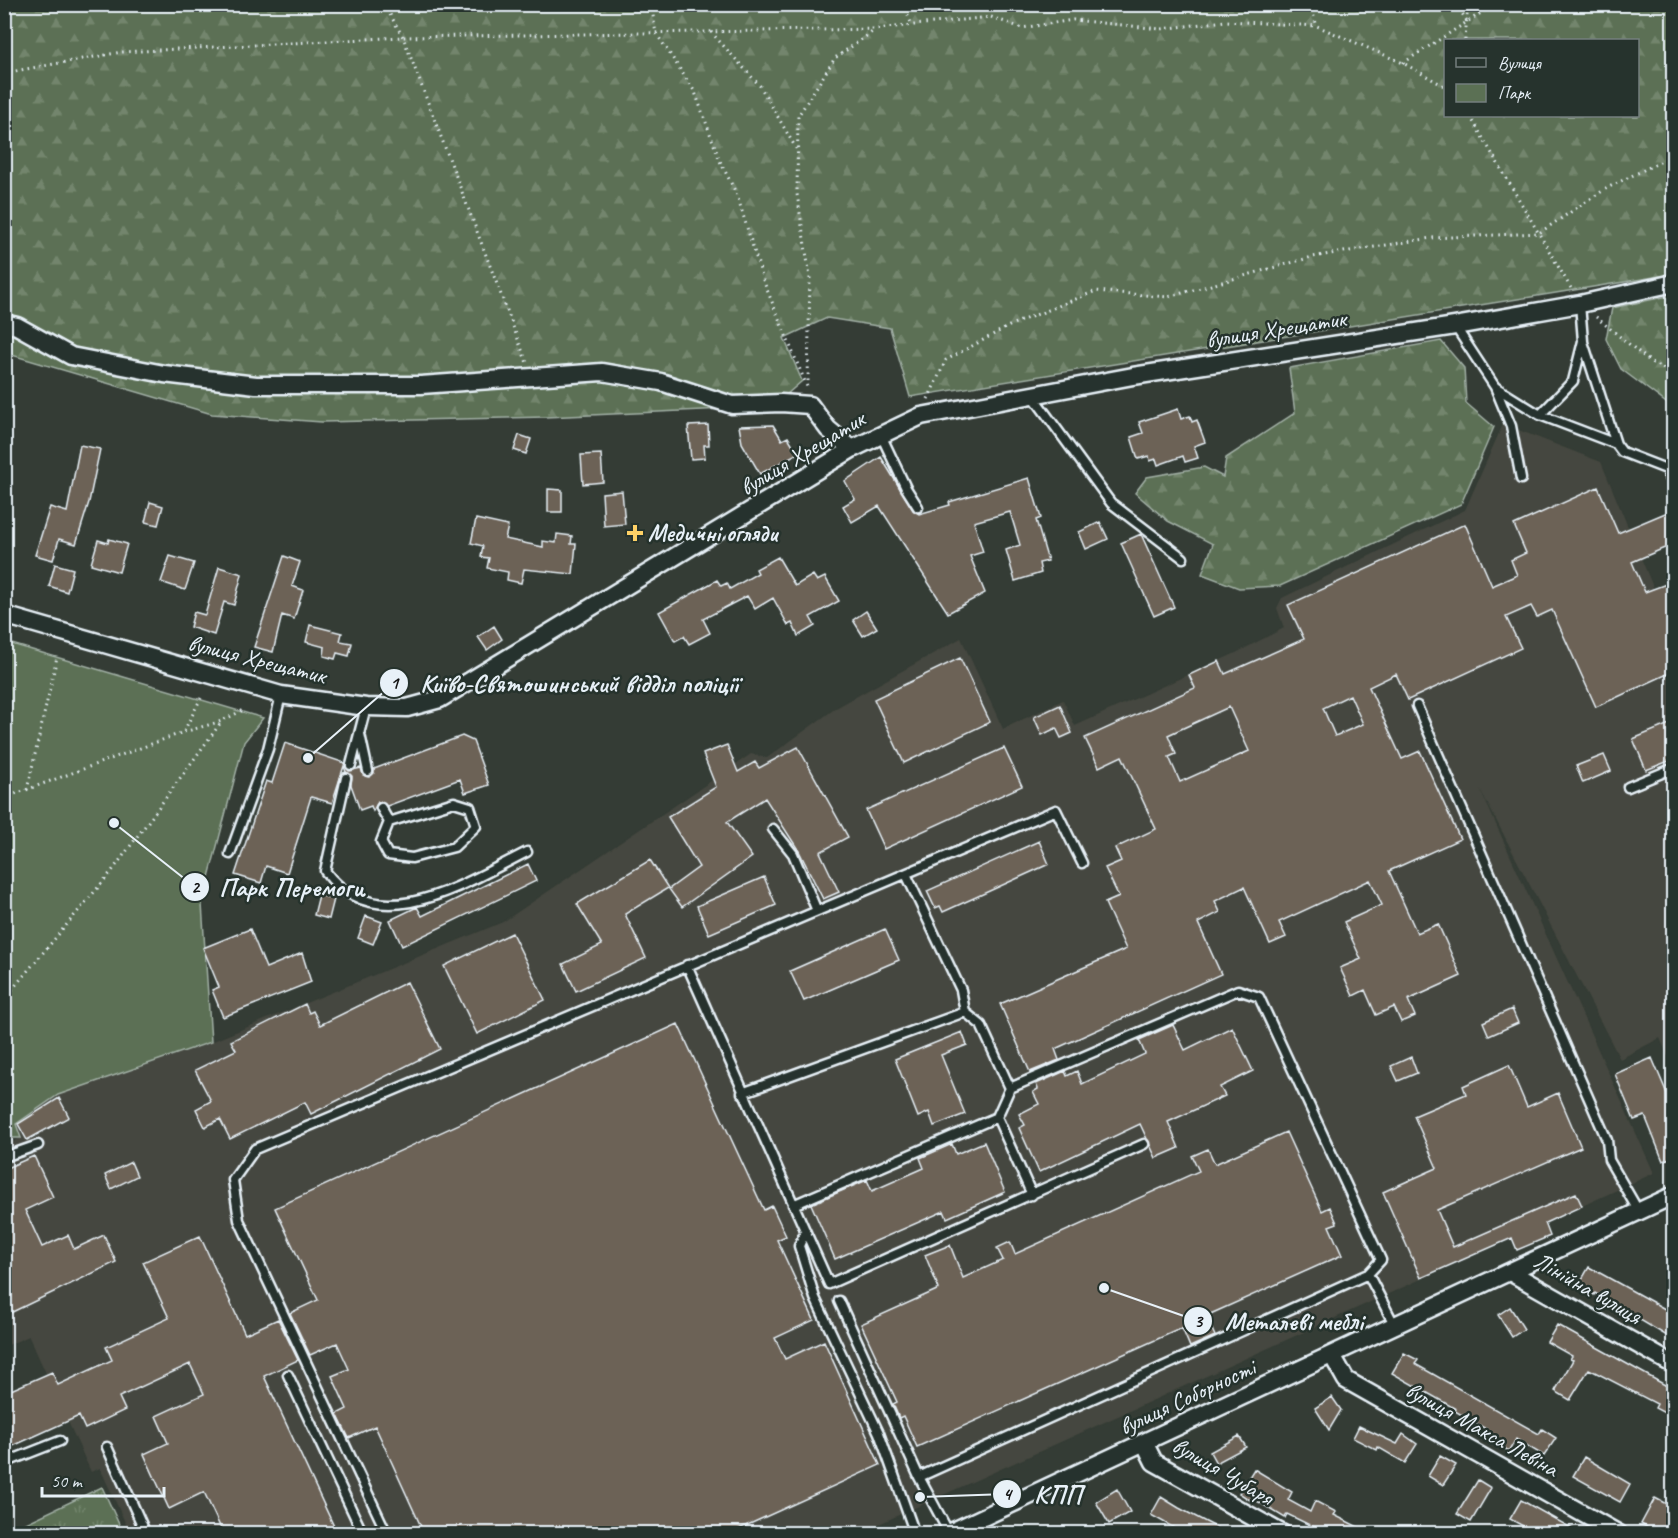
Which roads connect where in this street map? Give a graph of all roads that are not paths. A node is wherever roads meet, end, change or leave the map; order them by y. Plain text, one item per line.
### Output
1 (1674, 283) edge
2 (1580, 304) junction
3 (4, 324) edge
4 (1455, 326) junction
5 (1583, 341) junction
6 (1495, 387) junction
7 (1032, 394) junction
8 (1540, 415) junction
9 (880, 434) junction
10 (1616, 444) junction
11 (852, 450) junction
12 (1521, 479) dead end
13 (1674, 486) edge
14 (918, 507) dead end
15 (1183, 558) dead end
16 (4, 615) edge
17 (281, 695) junction
18 (1417, 706) dead end
19 (366, 707) junction
20 (360, 731) junction
21 (351, 765) dead end
22 (1674, 768) edge
23 (368, 771) dead end
24 (346, 777) dead end
25 (1628, 787) dead end
26 (381, 808) dead end
27 (388, 822) junction
28 (773, 829) dead end
29 (527, 852) dead end
30 (230, 854) dead end
31 (1082, 863) dead end
32 (906, 874) junction
33 (817, 911) junction
34 (687, 965) junction
35 (965, 1011) junction
36 (1010, 1089) junction
37 (742, 1093) junction
38 (997, 1117) junction
39 (1144, 1144) dead end
40 (38, 1145) dead end
41 (4, 1157) edge
42 (1032, 1195) junction
43 (1674, 1196) edge
44 (793, 1205) junction
45 (1639, 1212) junction
46 (805, 1232) junction
47 (1510, 1272) junction
48 (1368, 1274) junction
49 (839, 1301) dead end
50 (1395, 1326) junction
51 (1332, 1355) junction
52 (1674, 1365) edge
53 (288, 1375) dead end
54 (60, 1441) dead end
55 (1145, 1444) junction
56 (107, 1447) dead end
57 (4, 1463) edge
58 (919, 1477) junction
59 (146, 1533) edge
60 (363, 1533) edge
61 (387, 1533) edge
62 (915, 1533) edge
63 (949, 1533) edge
64 (1283, 1533) edge
65 (1618, 1533) edge

1 - 2 street, вулиця Хрещатик
2 - 4 street, вулиця Хрещатик
2 - 5 lane
3 - 11 street
4 - 6 lane
4 - 7 street, вулиця Хрещатик
5 - 8 lane
5 - 10 lane
6 - 8 lane
6 - 12 lane
7 - 9 street, вулиця Хрещатик
7 - 15 lane
8 - 10 lane
9 - 11 street, вулиця Хрещатик
9 - 14 lane
10 - 13 lane
11 - 19 street, вулиця Хрещатик
16 - 17 street, вулиця Хрещатик
17 - 19 street, вулиця Хрещатик
17 - 30 lane
18 - 45 lane
19 - 20 lane
20 - 21 lane
20 - 23 lane
22 - 25 lane
24 - 29 lane
26 - 27 lane
27 - 27 lane
28 - 33 lane
31 - 32 lane
32 - 33 lane
32 - 35 lane
33 - 34 lane
34 - 37 lane
34 - 61 lane
35 - 36 lane
35 - 37 lane
36 - 38 lane
36 - 48 lane
37 - 44 lane
38 - 42 lane
38 - 44 lane
39 - 42 lane
40 - 41 lane
42 - 46 lane
43 - 45 street, вулиця Соборності
44 - 46 lane
45 - 47 street, вулиця Соборності
46 - 62 lane
47 - 50 street, вулиця Соборності
47 - 52 street, Лінійна вулиця
48 - 50 lane
48 - 58 lane
49 - 58 lane
50 - 51 street, вулиця Соборності
51 - 55 street, вулиця Соборності
51 - 65 street, вулиця Макса Левіна
53 - 60 lane
54 - 57 lane
55 - 63 street, вулиця Соборності
55 - 64 street, вулиця Чубаря
56 - 59 lane
58 - 63 lane

